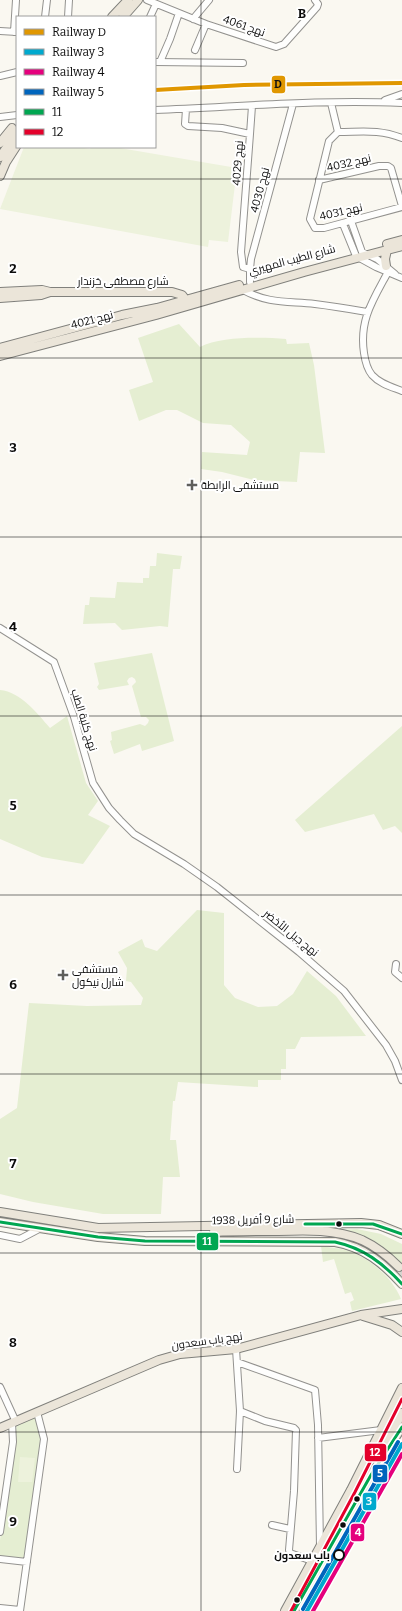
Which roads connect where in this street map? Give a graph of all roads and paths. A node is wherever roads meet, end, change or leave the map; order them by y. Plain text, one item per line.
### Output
1 (16, 0) edge
2 (47, 0) edge
3 (69, 0) edge
4 (128, 0) edge
5 (138, 0) edge
6 (147, 0) edge
7 (209, 0) edge
8 (316, 1) edge
9 (156, 4) junction
10 (179, 13) junction
11 (45, 16) edge
12 (68, 16) edge
13 (113, 16) edge
14 (124, 16) edge
15 (150, 16) edge
16 (193, 19) junction
17 (206, 24) junction
18 (0, 31) edge
19 (16, 32) edge
20 (195, 50) dead end
21 (157, 62) edge
22 (243, 64) dead end
23 (16, 72) edge
24 (0, 74) edge
25 (402, 94) edge
26 (380, 102) junction
27 (331, 103) junction
28 (402, 103) edge
29 (293, 104) junction
30 (252, 106) junction
31 (186, 109) junction
32 (156, 110) edge
33 (16, 115) edge
34 (0, 117) edge
35 (14, 130) edge
36 (338, 132) junction
37 (250, 134) junction
38 (402, 138) edge
39 (0, 143) edge
40 (16, 147) edge
41 (0, 157) edge
42 (0, 176) edge
43 (319, 180) junction
44 (402, 206) edge
45 (351, 221) junction
46 (343, 224) junction
47 (402, 240) edge
48 (402, 246) edge
49 (387, 250) junction
50 (361, 255) junction
51 (250, 269) junction
52 (387, 269) junction
53 (399, 277) edge
54 (250, 282) junction
55 (243, 290) junction
56 (0, 292) edge
57 (50, 292) junction
58 (0, 298) edge
59 (188, 303) junction
60 (367, 312) junction
61 (0, 348) edge
62 (0, 356) edge
63 (402, 391) edge
64 (0, 628) edge
65 (134, 834) joint
66 (396, 964) dead end
67 (402, 978) edge
68 (395, 1061) junction
69 (402, 1061) edge
70 (402, 1080) edge
71 (0, 1212) edge
72 (0, 1222) edge
73 (98, 1228) junction
74 (39, 1229) junction
75 (402, 1234) edge
76 (0, 1235) edge
77 (98, 1237) junction
78 (402, 1284) edge
79 (402, 1309) edge
80 (360, 1315) junction
81 (402, 1332) edge
82 (236, 1349) junction
83 (237, 1362) junction
84 (0, 1387) edge
85 (402, 1388) edge
86 (402, 1400) edge
87 (240, 1411) junction
88 (37, 1412) junction
89 (402, 1413) edge
90 (14, 1422) junction
91 (402, 1427) edge
92 (0, 1428) edge
93 (380, 1430) junction
94 (318, 1438) junction
95 (237, 1469) dead end
96 (371, 1475) junction
97 (351, 1490) junction
98 (272, 1525) dead end
99 (290, 1529) junction
100 (0, 1532) edge
101 (320, 1548) junction
102 (0, 1559) edge
103 (312, 1561) junction
104 (27, 1562) junction
105 (0, 1608) edge
106 (20, 1610) edge
107 (285, 1611) edge
108 (294, 1611) edge

1 - 19 street
2 - 11 street
3 - 12 street
4 - 13 main road
5 - 14 main road
6 - 9 street, نهج 4061
7 - 16 street
8 - 17 street, نهج 4061
9 - 10 street, نهج 4061
9 - 15 street
10 - 16 street, نهج 4061
10 - 21 street
16 - 17 street, نهج 4061
17 - 20 street
18 - 19 street
21 - 22 street
23 - 24 street
25 - 26 street
26 - 27 street
26 - 28 street
27 - 29 street
27 - 36 street
29 - 30 street
29 - 51 street, نهج 4030
30 - 31 street
30 - 37 street
31 - 32 street
31 - 37 street, نهج 4029
33 - 34 street
35 - 39 main road
35 - 41 main road
36 - 38 street
36 - 43 street, نهج 4031
37 - 51 street, نهج 4029
40 - 42 main road
43 - 44 street, نهج 4032
43 - 46 street, نهج 4031
44 - 45 street, نهج 4031
45 - 46 street, نهج 4031
45 - 50 street
46 - 50 street
47 - 50 main road, شارع الطيب المهيري
48 - 49 main road, شارع الطيب المهيري
49 - 50 main road, شارع الطيب المهيري
49 - 52 main road
50 - 52 street
50 - 52 street
50 - 54 main road, شارع الطيب المهيري
50 - 55 main road, شارع الطيب المهيري
51 - 54 street, نهج 4030
52 - 53 street
52 - 60 street
54 - 59 main road, شارع الطيب المهيري
55 - 59 main road, شارع الطيب المهيري
55 - 60 street
56 - 57 main road, شارع مصطفى خزندار
57 - 58 main road, شارع مصطفى خزندار
57 - 59 main road, شارع مصطفى خزندار
59 - 61 main road, نهج 4021
59 - 62 main road, نهج 4021
60 - 63 street
64 - 65 street, نهج كلية الطب
65 - 68 street, نهج جبل الأخضر
66 - 67 street
68 - 69 street
68 - 70 street, نهج جبل الأخضر
71 - 73 main road, شارع 9 أفريل 1938
72 - 74 main road, شارع 9 أفريل 1938
73 - 75 main road, شارع 9 أفريل 1938
73 - 77 main road, شارع 9 أفريل 1938
74 - 76 street
74 - 77 main road, شارع 9 أفريل 1938
77 - 78 main road, شارع 9 أفريل 1938
79 - 80 main road, نهج باب سعدون
80 - 81 main road
80 - 82 main road, نهج باب سعدون
82 - 83 street
82 - 88 main road, نهج باب سعدون
83 - 87 street
83 - 94 street
84 - 90 street
85 - 93 main road
86 - 97 main road
87 - 95 street
87 - 99 street
88 - 90 main road, نهج باب سعدون
88 - 104 street
89 - 96 main road
90 - 92 main road, نهج باب سعدون
90 - 100 street
91 - 96 main road
93 - 94 street
93 - 97 main road
94 - 101 street
96 - 108 main road
97 - 101 main road
98 - 99 street
99 - 103 street
101 - 103 main road
102 - 104 street
103 - 107 main road
104 - 106 street
105 - 106 street

